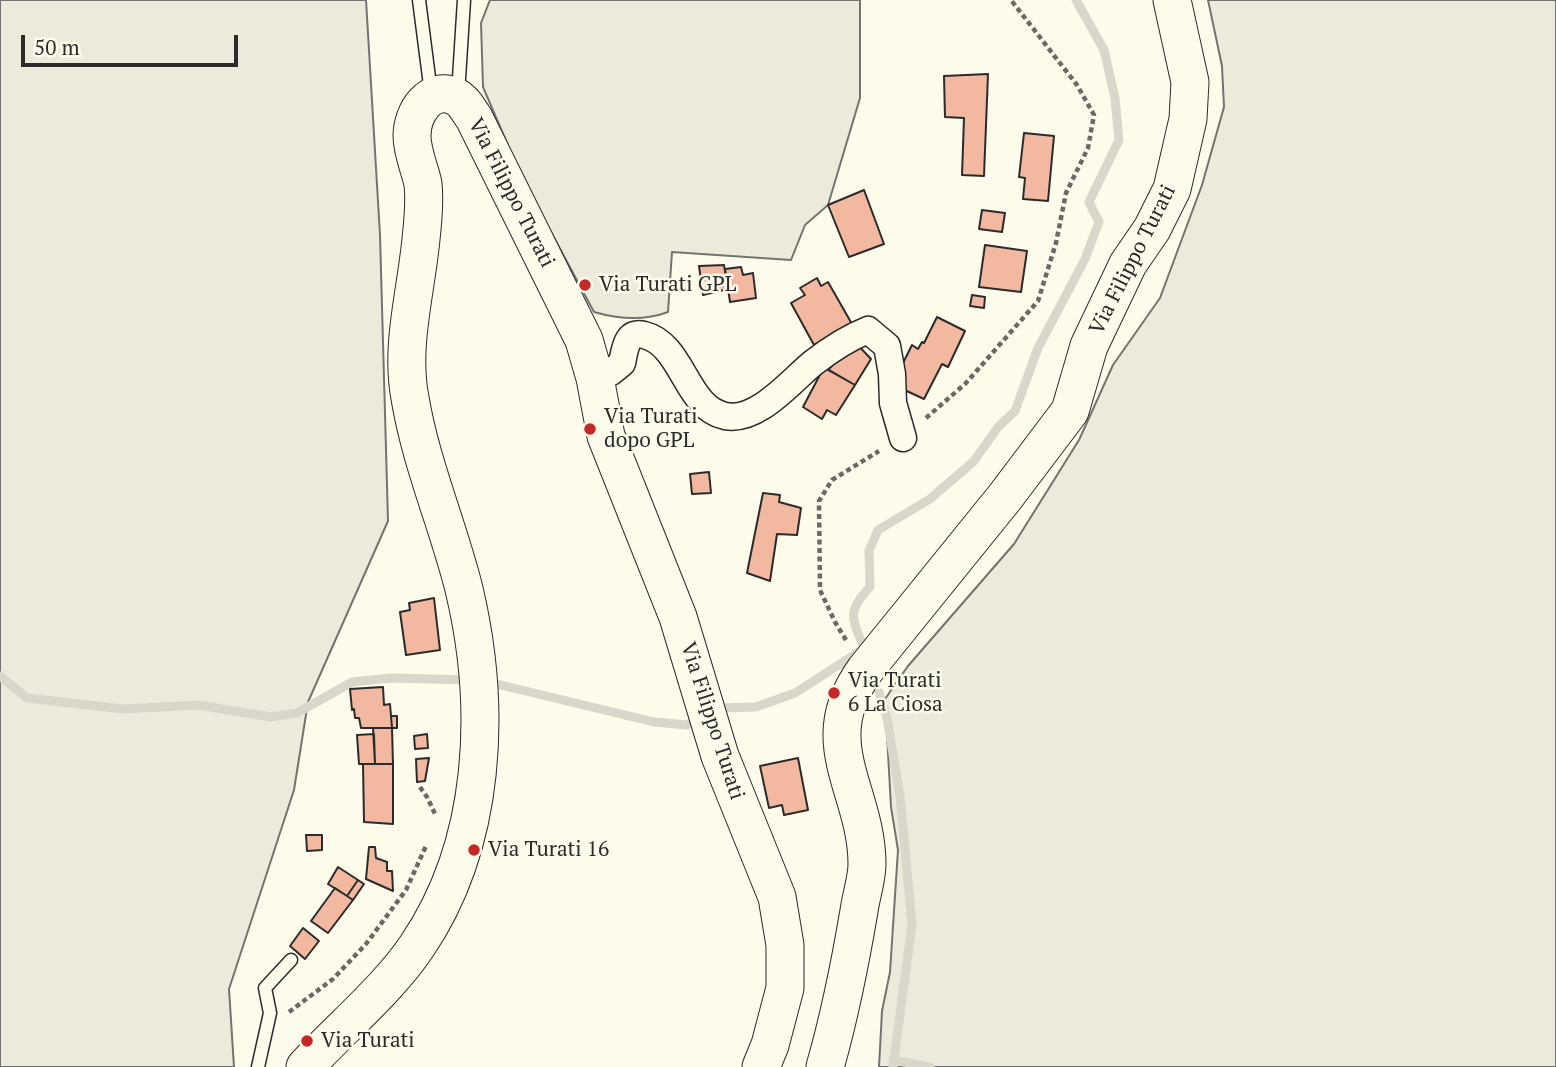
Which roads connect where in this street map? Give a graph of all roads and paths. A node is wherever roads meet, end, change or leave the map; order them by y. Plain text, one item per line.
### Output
1 (419, 0) edge
2 (464, 0) edge
3 (1011, 0) edge
4 (1172, 0) edge
5 (445, 97) junction
6 (595, 378) junction
7 (903, 438) junction
8 (865, 670) junction
9 (420, 787) dead end
10 (437, 818) dead end
11 (429, 839) dead end
12 (291, 960) dead end
13 (269, 1027) junction
14 (258, 1067) edge
15 (305, 1067) edge
16 (761, 1067) edge
17 (825, 1067) edge

1 - 5 lane
2 - 5 lane
3 - 7 path
4 - 8 main road, Via Filippo Turati
5 - 6 main road, Via Filippo Turati
5 - 15 main road
6 - 7 street
6 - 16 main road, Via Filippo Turati
7 - 8 path
8 - 17 main road, Via Filippo Turati
9 - 10 path
11 - 13 path
12 - 13 lane
13 - 14 lane

